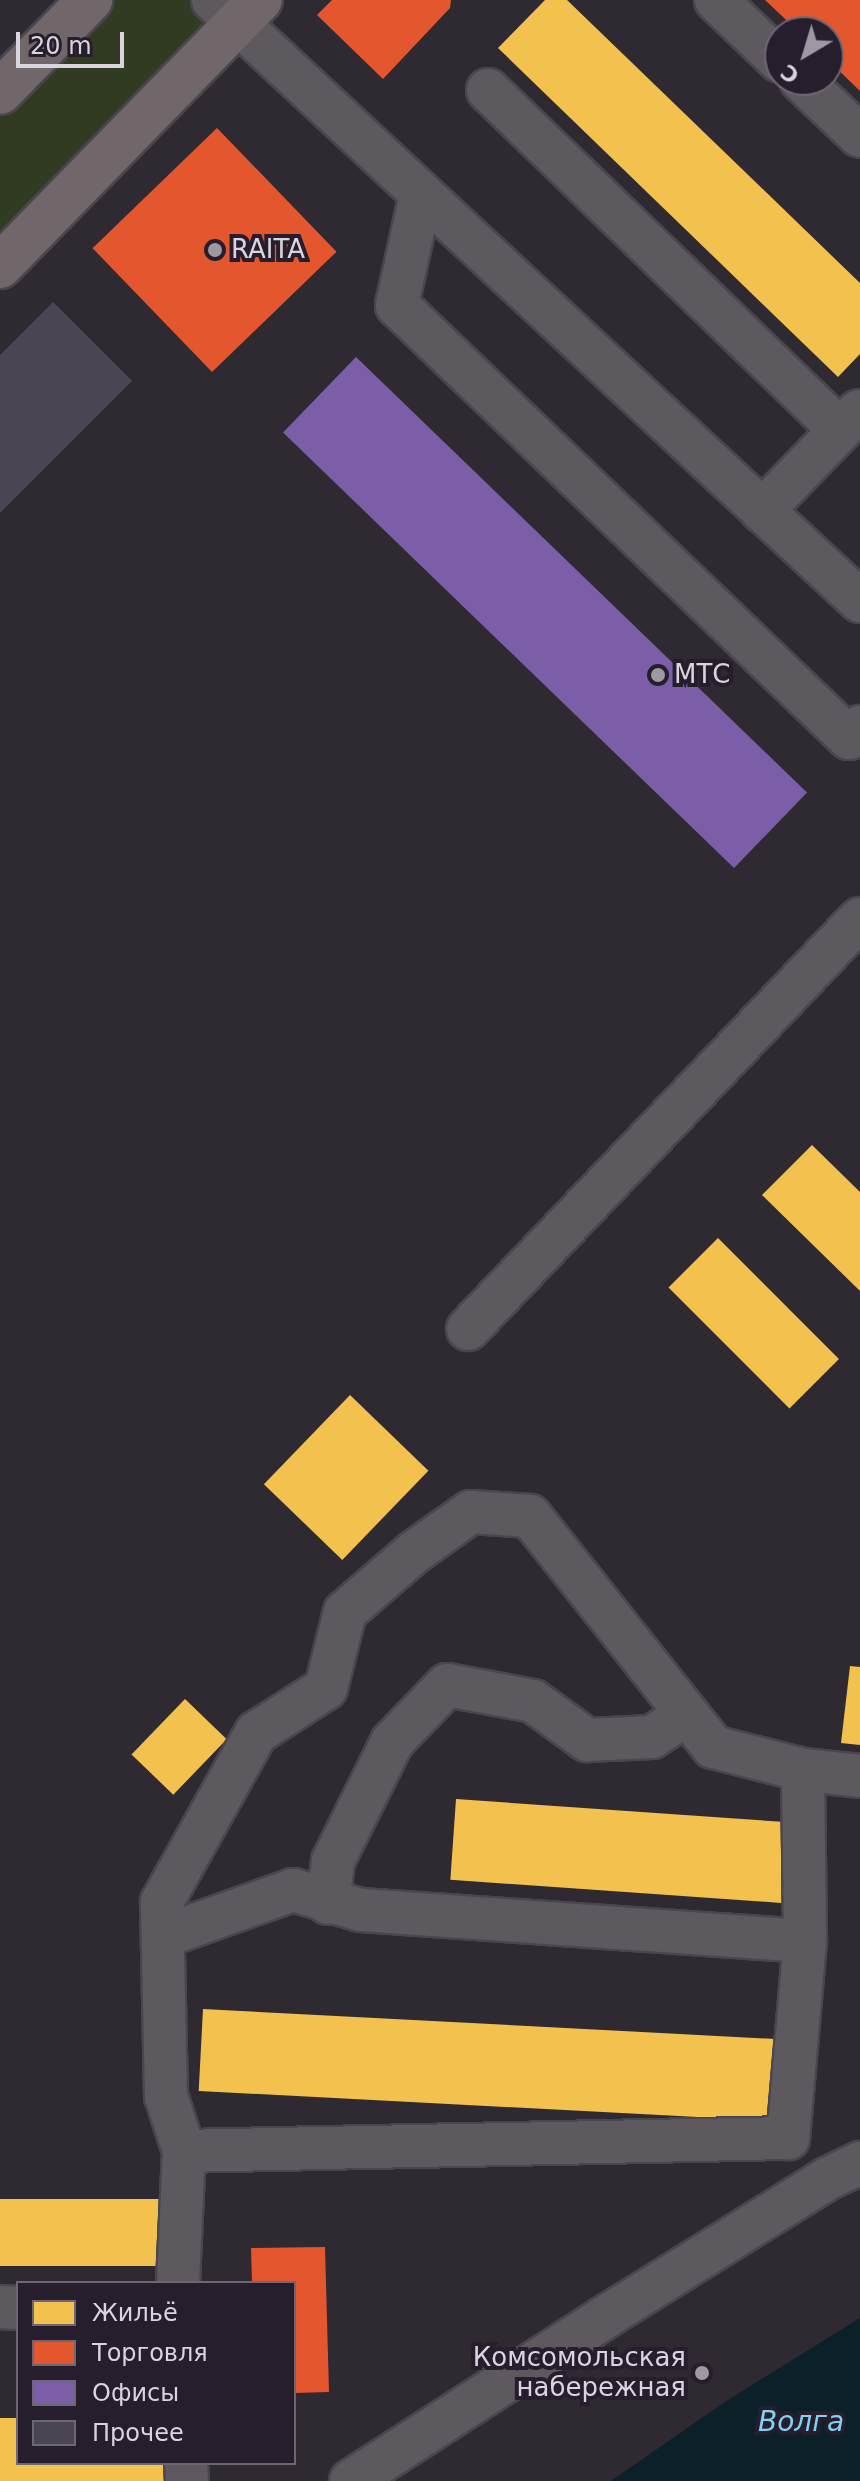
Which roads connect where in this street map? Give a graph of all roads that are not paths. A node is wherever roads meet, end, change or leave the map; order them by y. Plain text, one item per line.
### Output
1 (90, 0) edge
2 (716, 0) edge
3 (236, 8) edge
4 (764, 46) edge
5 (488, 90) dead end
6 (0, 92) edge
7 (818, 96) edge
8 (860, 136) edge
9 (421, 194) junction
10 (0, 266) edge
11 (850, 420) edge
12 (762, 511) junction
13 (860, 601) edge
14 (860, 727) edge
15 (860, 919) edge
16 (468, 1329) dead end
17 (687, 1714) junction
18 (803, 1770) junction
19 (860, 1776) edge
20 (328, 1903) junction
21 (164, 1936) junction
22 (805, 1941) junction
23 (788, 2138) junction
24 (184, 2151) junction
25 (843, 2171) edge
26 (178, 2281) edge
27 (351, 2481) edge

1 - 6 highway
2 - 4 street
3 - 9 street
3 - 10 highway
5 - 11 street
7 - 8 street
9 - 12 street
9 - 14 street
11 - 12 street
12 - 13 street
15 - 16 street
17 - 18 street
17 - 20 street
17 - 21 street
18 - 19 street
18 - 22 street
20 - 21 street
20 - 22 street
21 - 24 street
22 - 23 street
23 - 24 street
23 - 25 street
24 - 26 street
25 - 27 street

